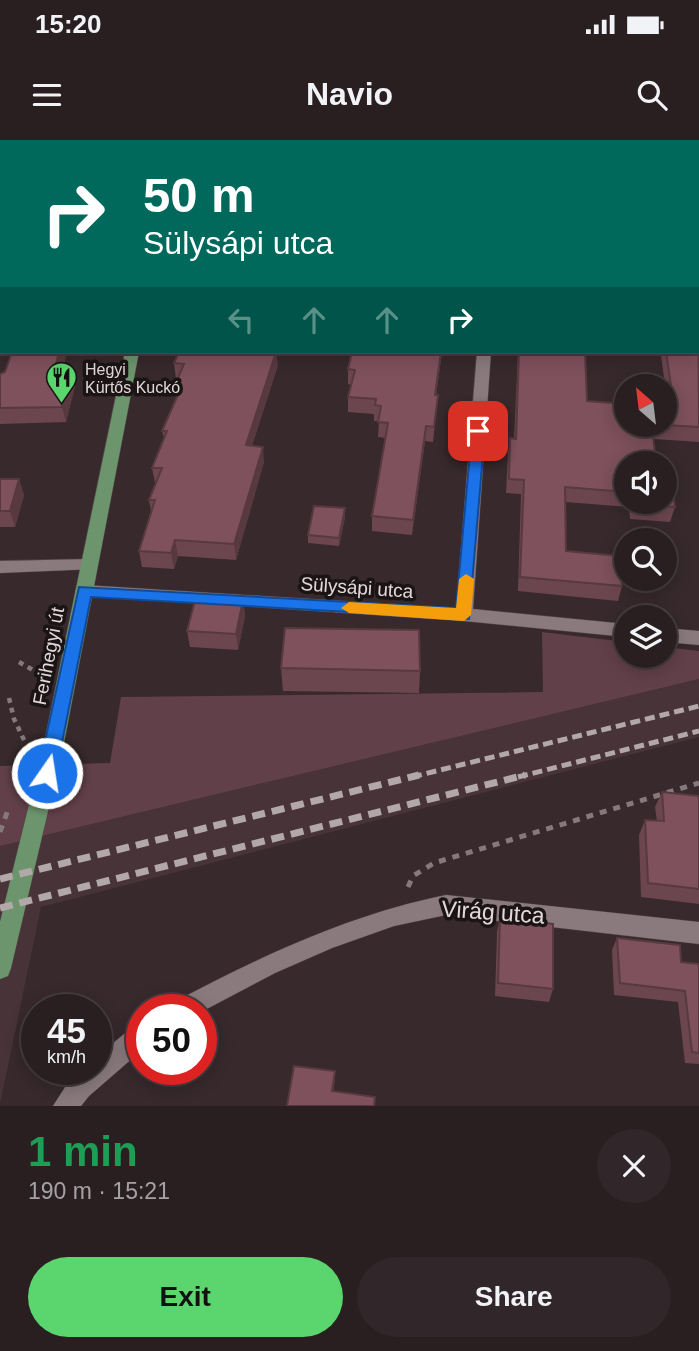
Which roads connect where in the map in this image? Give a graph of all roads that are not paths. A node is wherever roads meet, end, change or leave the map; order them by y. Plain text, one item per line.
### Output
1 (132, 354) edge
2 (484, 354) edge
3 (89, 565) junction
4 (0, 567) edge
5 (85, 591) junction
6 (464, 615) junction
7 (614, 630) edge
8 (677, 636) edge
9 (699, 638) edge
10 (699, 933) edge
11 (0, 968) edge
12 (212, 994) edge
13 (126, 1048) edge
14 (66, 1106) edge

1 - 3 main road, Ferihegyi út
2 - 6 street
3 - 4 street
3 - 5 main road, Ferihegyi út
5 - 6 street, Sülysápi utca
5 - 11 main road, Ferihegyi út
6 - 7 street, Sülysápi utca
8 - 9 street
10 - 12 street, Virág utca
13 - 14 street

